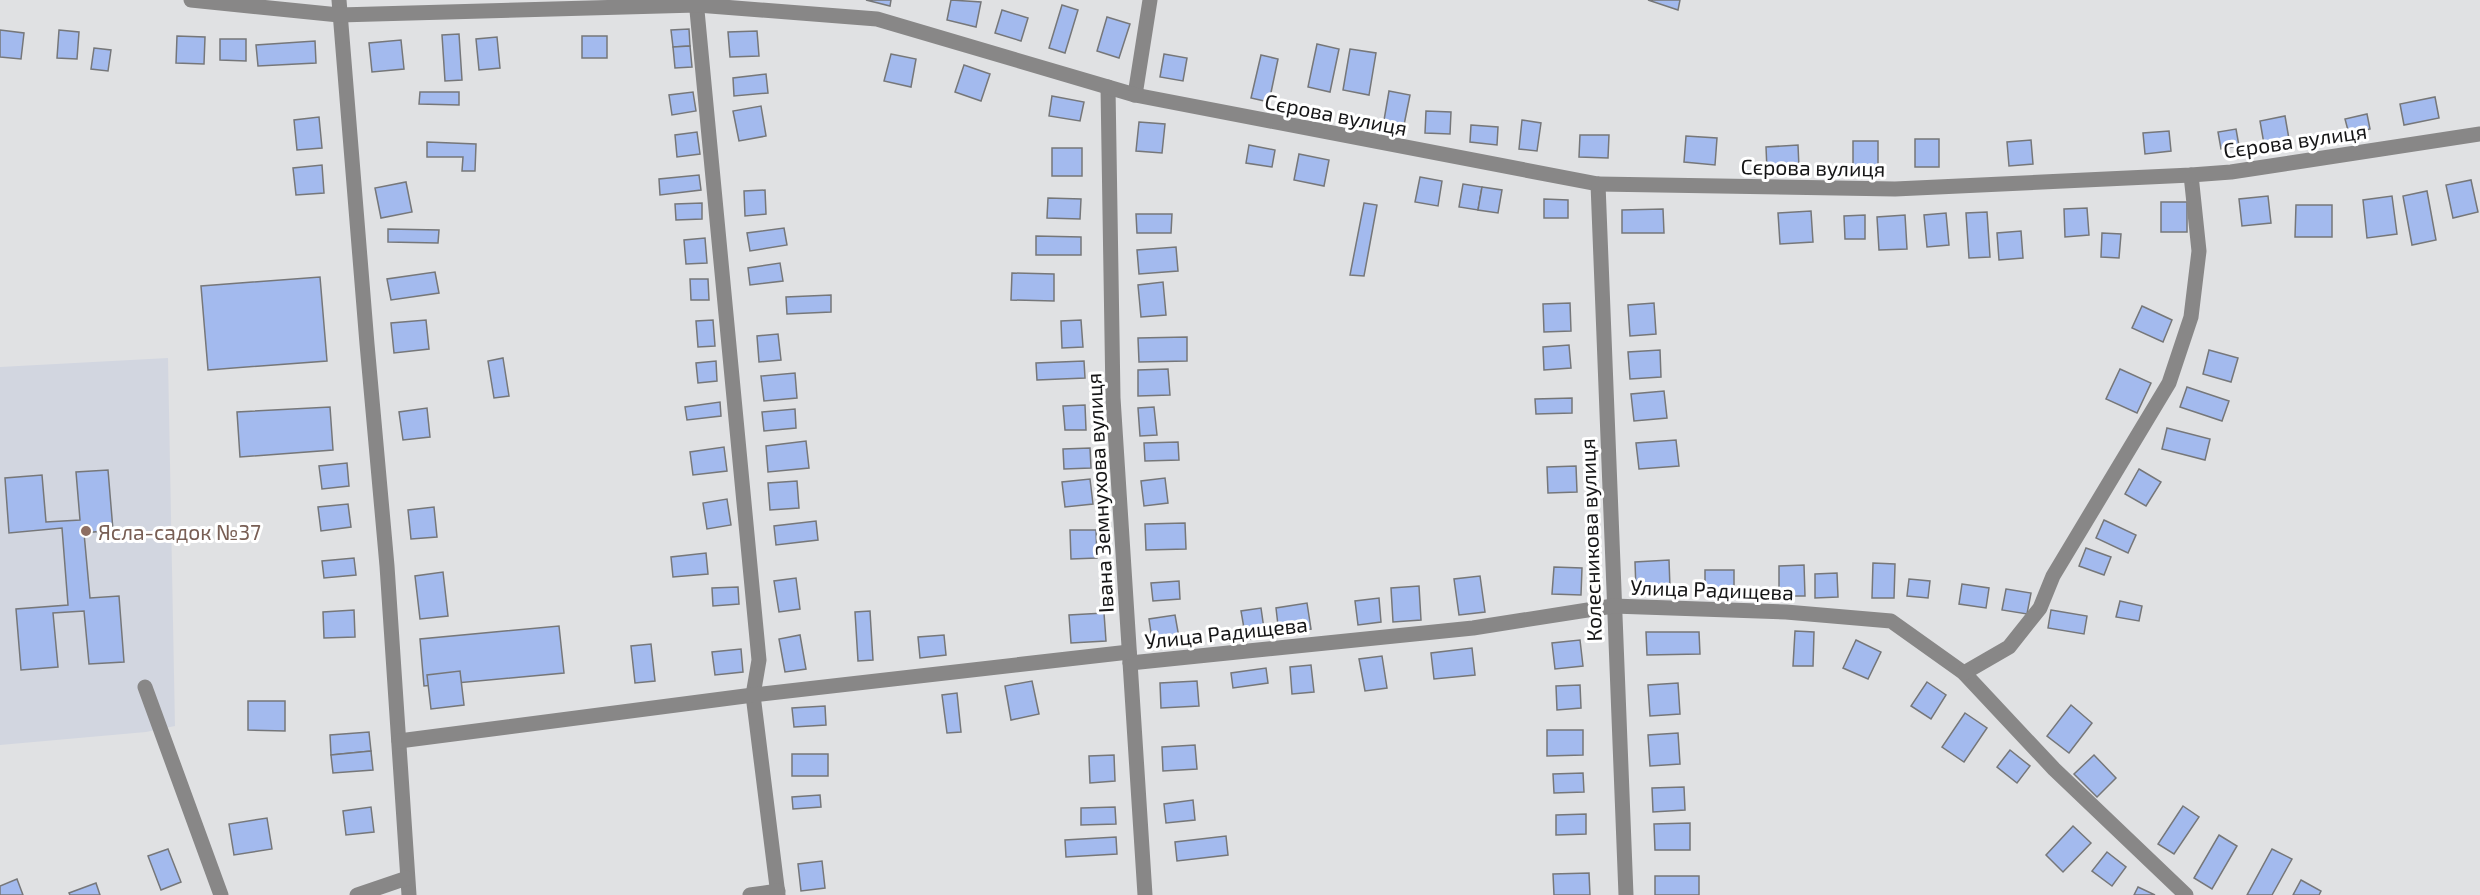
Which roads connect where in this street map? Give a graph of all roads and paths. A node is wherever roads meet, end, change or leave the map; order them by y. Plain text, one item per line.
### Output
1 (191, 0) edge
2 (1150, 0) edge
3 (696, 3) edge
4 (339, 7) edge
5 (1108, 87) junction
6 (1135, 95) junction
7 (2480, 134) edge
8 (2191, 175) junction
9 (1598, 184) junction
10 (1613, 606) junction
11 (1129, 657) junction
12 (1964, 673) junction
13 (145, 687) dead end
14 (753, 695) junction
15 (399, 741) junction
16 (407, 878) junction
17 (778, 893) edge
18 (221, 895) edge
19 (357, 895) edge
20 (409, 895) edge
21 (750, 895) edge
22 (1144, 895) edge
23 (1626, 895) edge
24 (2186, 895) edge

1 - 4 street, Сєрова вулиця
2 - 6 street
3 - 4 street, Сєрова вулиця
3 - 5 street, Сєрова вулиця
3 - 14 street
4 - 15 street
5 - 6 street, Сєрова вулиця
5 - 11 street, Івана Земнухова вулиця
6 - 9 street, Сєрова вулиця
7 - 8 street, Сєрова вулиця
8 - 9 street, Сєрова вулиця
8 - 12 street
9 - 10 street, Колесникова вулиця
10 - 11 street, Улица Радищева
10 - 12 street, Улица Радищева
10 - 23 street, Колесникова вулиця
11 - 14 street, Улица Радищева
11 - 22 street, Івана Земнухова вулиця
12 - 24 street, Улица Радищева
13 - 18 street
14 - 15 street, Улица Радищева
14 - 17 street
15 - 16 street
16 - 19 street
16 - 20 street
17 - 21 street

